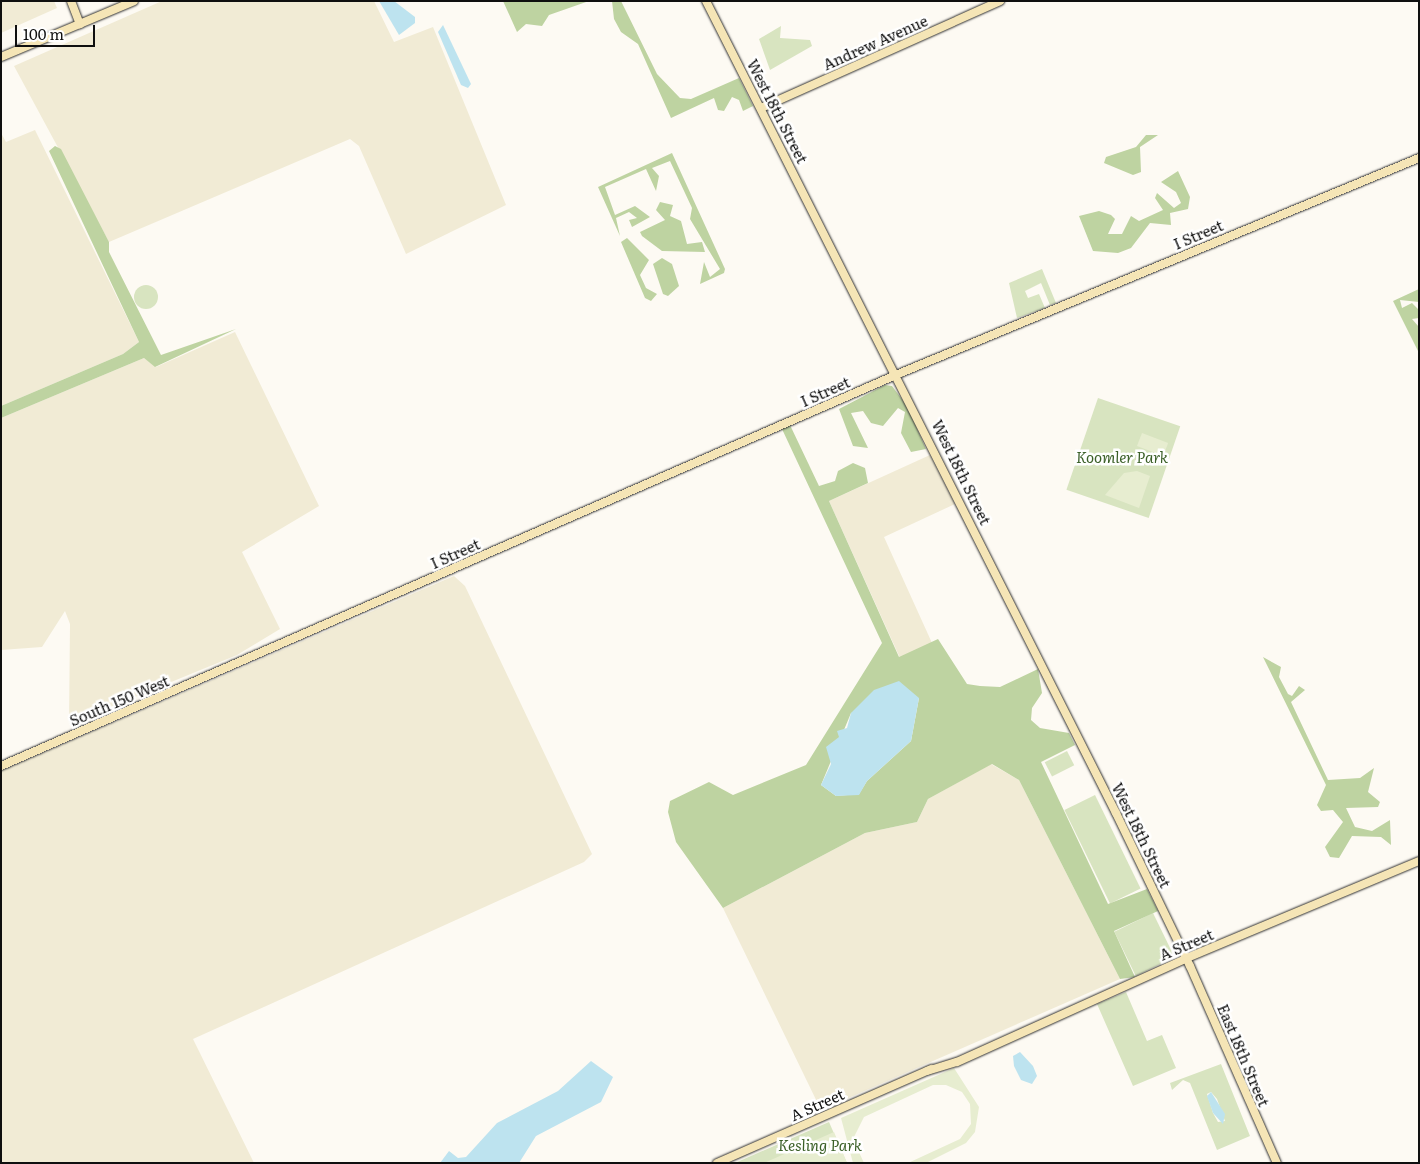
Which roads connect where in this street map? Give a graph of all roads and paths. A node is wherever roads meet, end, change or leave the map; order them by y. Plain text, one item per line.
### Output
1 (71, 1) edge
2 (134, 1) edge
3 (706, 1) edge
4 (1000, 1) edge
5 (80, 24) junction
6 (1, 57) edge
7 (761, 108) junction
8 (1419, 158) edge
9 (897, 374) junction
10 (248, 660) joint
11 (1, 766) edge
12 (1419, 861) edge
13 (1187, 958) junction
14 (717, 1163) edge
15 (1276, 1163) edge

1 - 5 street
2 - 5 street
3 - 7 street, West 18th Street
4 - 7 street, Andrew Avenue
5 - 6 street
7 - 9 street, West 18th Street
8 - 9 street, I Street
9 - 10 street, I Street
9 - 13 street, West 18th Street
10 - 11 street, South 150 West
12 - 13 street, A Street
13 - 14 street, A Street
13 - 15 street, East 18th Street

